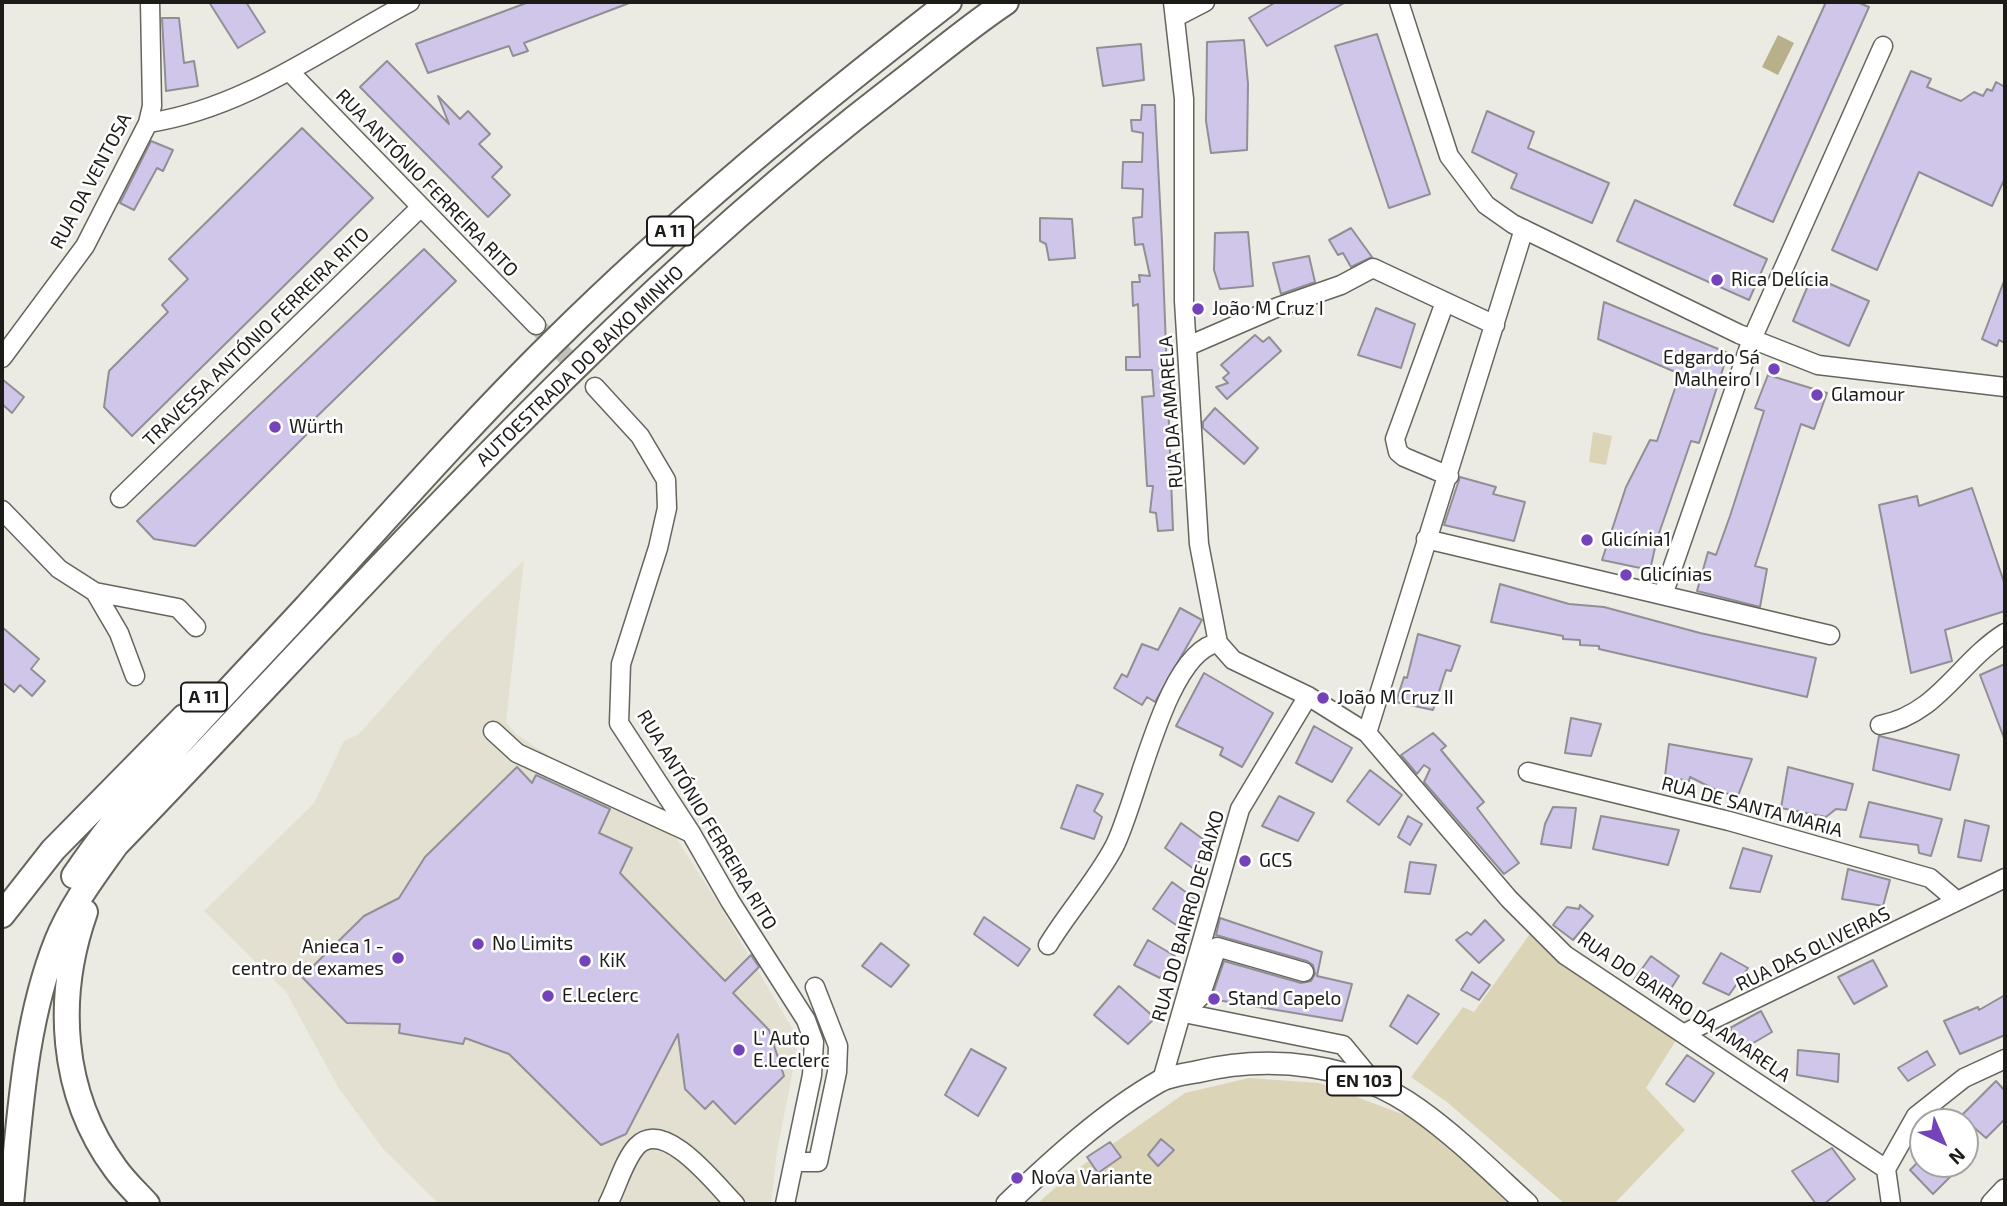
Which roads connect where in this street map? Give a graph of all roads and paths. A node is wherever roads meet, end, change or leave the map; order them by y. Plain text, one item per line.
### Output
1 (150, 2) edge
2 (410, 2) edge
3 (949, 2) edge
4 (1006, 2) edge
5 (1205, 2) edge
6 (1399, 2) edge
7 (1174, 9) edge
8 (1883, 46) dead end
9 (289, 71) junction
10 (148, 123) junction
11 (421, 207) junction
12 (1524, 229) junction
13 (1445, 302) junction
14 (536, 325) tunnel mouth
15 (1495, 325) junction
16 (1752, 339) junction
17 (1188, 346) junction
18 (2, 358) edge
19 (595, 387) tunnel mouth
20 (2005, 387) edge
21 (1450, 476) junction
22 (415, 487) junction
23 (120, 498) dead end
24 (2, 510) edge
25 (1426, 539) junction
26 (95, 592) junction
27 (1663, 595) junction
28 (196, 627) dead end
29 (2005, 633) edge
30 (1830, 635) dead end
31 (1218, 643) junction
32 (135, 676) dead end
33 (1308, 696) junction
34 (1880, 725) dead end
35 (493, 731) dead end
36 (1367, 733) junction
37 (189, 769) junction
38 (1528, 772) dead end
39 (691, 833) junction
40 (2005, 878) edge
41 (1956, 900) junction
42 (2, 915) edge
43 (1048, 945) dead end
44 (1304, 972) dead end
45 (815, 987) dead end
46 (1184, 1013) junction
47 (1685, 1033) junction
48 (2005, 1059) edge
49 (1163, 1080) junction
50 (1376, 1085) junction
51 (2, 1151) edge
52 (794, 1162) junction
53 (1886, 1169) junction
54 (2005, 1190) edge
55 (615, 1202) edge
56 (784, 1203) edge
57 (11, 1204) edge
58 (147, 1204) edge
59 (735, 1204) edge
60 (1007, 1204) edge
61 (1527, 1204) edge
62 (1891, 1204) edge
63 (1992, 1204) edge

1 - 10 street, RUA DA VENTOSA
2 - 9 street
3 - 22 highway, AUTOESTRADA DO BAIXO MINHO / A 11
4 - 37 highway, AUTOESTRADA DO BAIXO MINHO / A 11
5 - 7 street
6 - 12 street
7 - 17 street, RUA DA AMARELA
8 - 16 street
9 - 10 street
9 - 11 street, RUA ANTÓNIO FERREIRA RITO
10 - 18 street, RUA DA VENTOSA
11 - 14 street, RUA ANTÓNIO FERREIRA RITO
11 - 23 street, TRAVESSA ANTÓNIO FERREIRA RITO
12 - 15 street
12 - 16 street
13 - 15 street
13 - 17 street
13 - 21 street
15 - 21 street
16 - 20 street
16 - 27 street
17 - 31 street, RUA DA AMARELA
19 - 39 street, RUA ANTÓNIO FERREIRA RITO
21 - 25 street
22 - 42 highway, A 11
22 - 51 highway
24 - 26 street
25 - 27 street
25 - 36 street
26 - 28 street
26 - 32 street
27 - 30 street
29 - 34 street
31 - 33 street
31 - 43 street
33 - 36 street
33 - 46 street, RUA DO BAIRRO DE BAIXO
35 - 39 street
36 - 47 street, RUA DO BAIRRO DA AMARELA
37 - 57 highway, A 11
37 - 58 highway
38 - 41 street, RUA DE SANTA MARIA
39 - 52 street, RUA ANTÓNIO FERREIRA RITO
40 - 41 street, RUA DAS OLIVEIRAS
41 - 47 street, RUA DAS OLIVEIRAS
44 - 46 street
45 - 52 street
46 - 49 street, RUA DO BAIRRO DE BAIXO
46 - 50 street
47 - 53 street, RUA DO BAIRRO DA AMARELA
48 - 53 street
49 - 50 main road, EN 103
49 - 60 main road, EN 103
50 - 61 main road, EN 103
52 - 56 street, RUA ANTÓNIO FERREIRA RITO
53 - 62 street
54 - 63 main road
55 - 59 street

